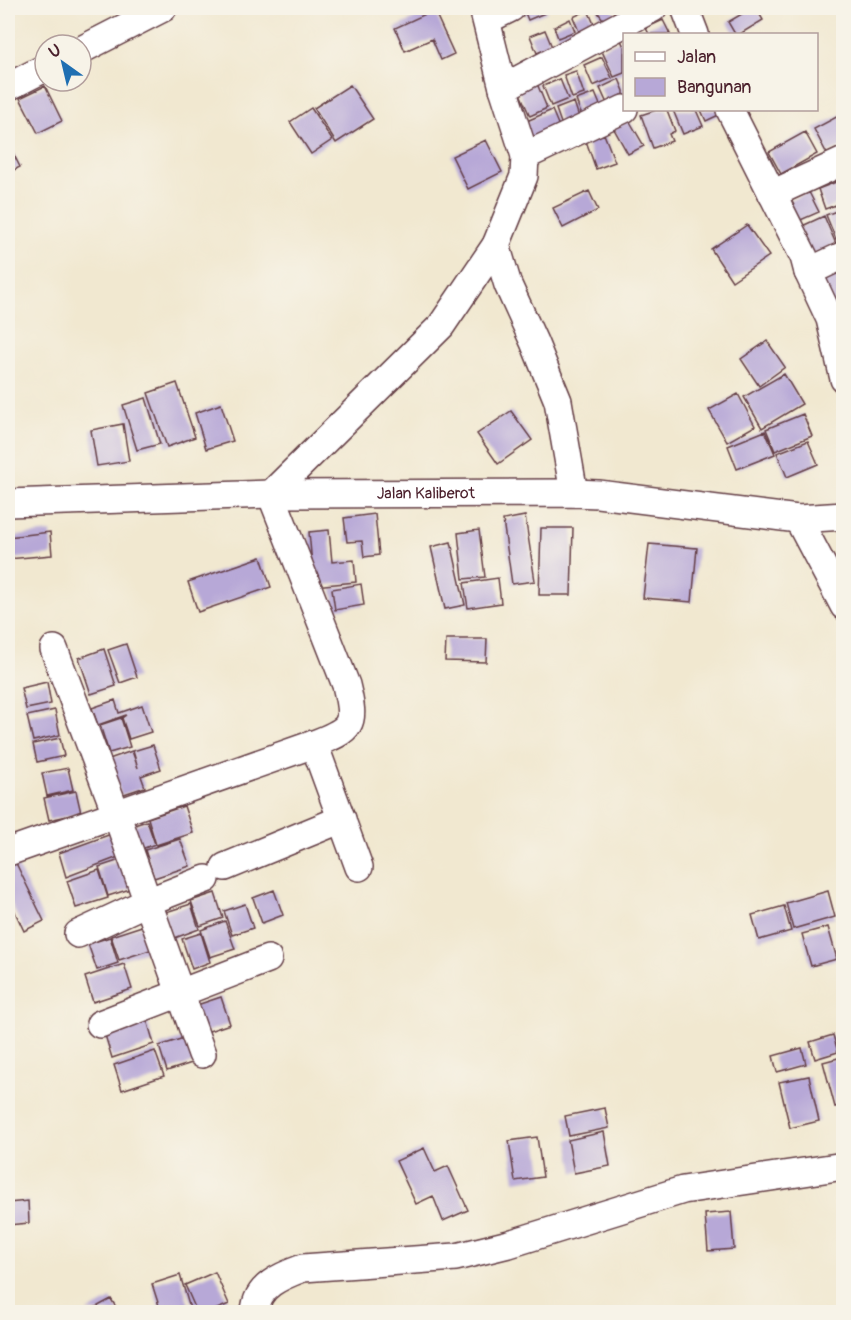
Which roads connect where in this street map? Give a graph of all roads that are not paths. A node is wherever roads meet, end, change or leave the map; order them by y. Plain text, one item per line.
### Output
1 (163, 8) edge
2 (511, 8) edge
3 (653, 8) edge
4 (685, 8) edge
5 (485, 14) edge
6 (695, 33) edge
7 (93, 44) edge
8 (33, 74) edge
9 (8, 87) edge
10 (503, 88) junction
11 (623, 109) edge
12 (730, 111) edge
13 (525, 156) junction
14 (843, 161) edge
15 (772, 194) junction
16 (496, 245) junction
17 (843, 255) edge
18 (808, 272) junction
19 (837, 315) edge
20 (843, 379) edge
21 (574, 493) junction
22 (271, 494) junction
23 (8, 503) edge
24 (843, 516) edge
25 (798, 519) junction
26 (843, 606) edge
27 (54, 649) dead end
28 (314, 744) junction
29 (116, 813) junction
30 (342, 819) junction
31 (8, 852) edge
32 (359, 867) dead end
33 (147, 902) junction
34 (78, 934) dead end
35 (268, 959) dead end
36 (180, 993) junction
37 (100, 1024) dead end
38 (202, 1054) dead end
39 (843, 1166) edge
40 (255, 1312) edge

1 - 7 street
2 - 5 street
3 - 10 street
4 - 6 street
5 - 10 street
8 - 9 street
10 - 13 street
11 - 13 street
12 - 15 street
13 - 16 street
14 - 15 street
15 - 18 street
16 - 21 street
16 - 22 street
17 - 18 street
18 - 19 street
19 - 20 street
21 - 22 street, Jalan Kaliberot
21 - 25 street, Jalan Kaliberot
22 - 23 street, Jalan Kaliberot
22 - 28 street
24 - 25 street, Jalan Kaliberot
25 - 26 street
27 - 29 street
28 - 29 street
28 - 30 street
29 - 31 street
29 - 33 street
30 - 32 street
30 - 33 street
33 - 34 street
33 - 36 street
35 - 36 street
36 - 37 street
36 - 38 street
39 - 40 street

